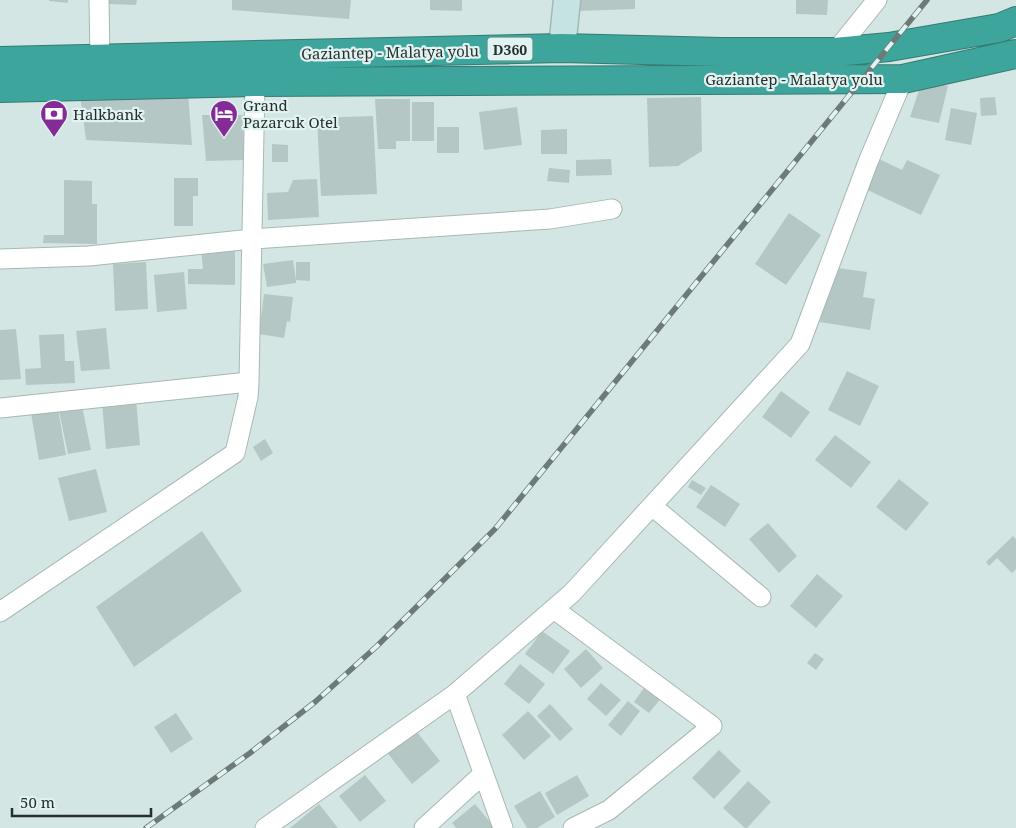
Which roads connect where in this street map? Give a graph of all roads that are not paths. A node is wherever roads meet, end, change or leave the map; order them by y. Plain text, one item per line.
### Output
1 (99, 0) edge
2 (567, 0) edge
3 (877, 0) edge
4 (1016, 21) edge
5 (562, 48) junction
6 (835, 52) junction
7 (1016, 54) edge
8 (100, 59) junction
9 (0, 62) edge
10 (903, 78) junction
11 (255, 82) junction
12 (0, 88) edge
13 (612, 209) dead end
14 (252, 239) junction
15 (0, 259) edge
16 (249, 382) junction
17 (0, 408) edge
18 (652, 506) junction
19 (761, 597) dead end
20 (554, 609) junction
21 (0, 612) edge
22 (455, 694) junction
23 (483, 774) junction
24 (265, 828) edge
25 (424, 828) edge
26 (503, 828) edge
27 (573, 828) edge

1 - 8 street
2 - 5 street
3 - 6 street
4 - 6 highway, Gaziantep - Malatya yolu / D360
5 - 6 highway, Gaziantep - Malatya yolu / D360
5 - 8 highway, Gaziantep - Malatya yolu / D360
7 - 10 highway, Gaziantep - Malatya yolu / D360
8 - 9 highway, Gaziantep - Malatya yolu / D360
10 - 11 highway, Gaziantep - Malatya yolu / D360
10 - 18 street
11 - 12 highway, Gaziantep - Malatya yolu / D360
11 - 14 street
13 - 14 street
14 - 15 street
14 - 16 street
16 - 17 street
16 - 21 street
18 - 19 street
18 - 20 street
20 - 22 street
20 - 27 street
22 - 23 street
22 - 24 street
23 - 25 street
23 - 26 street

